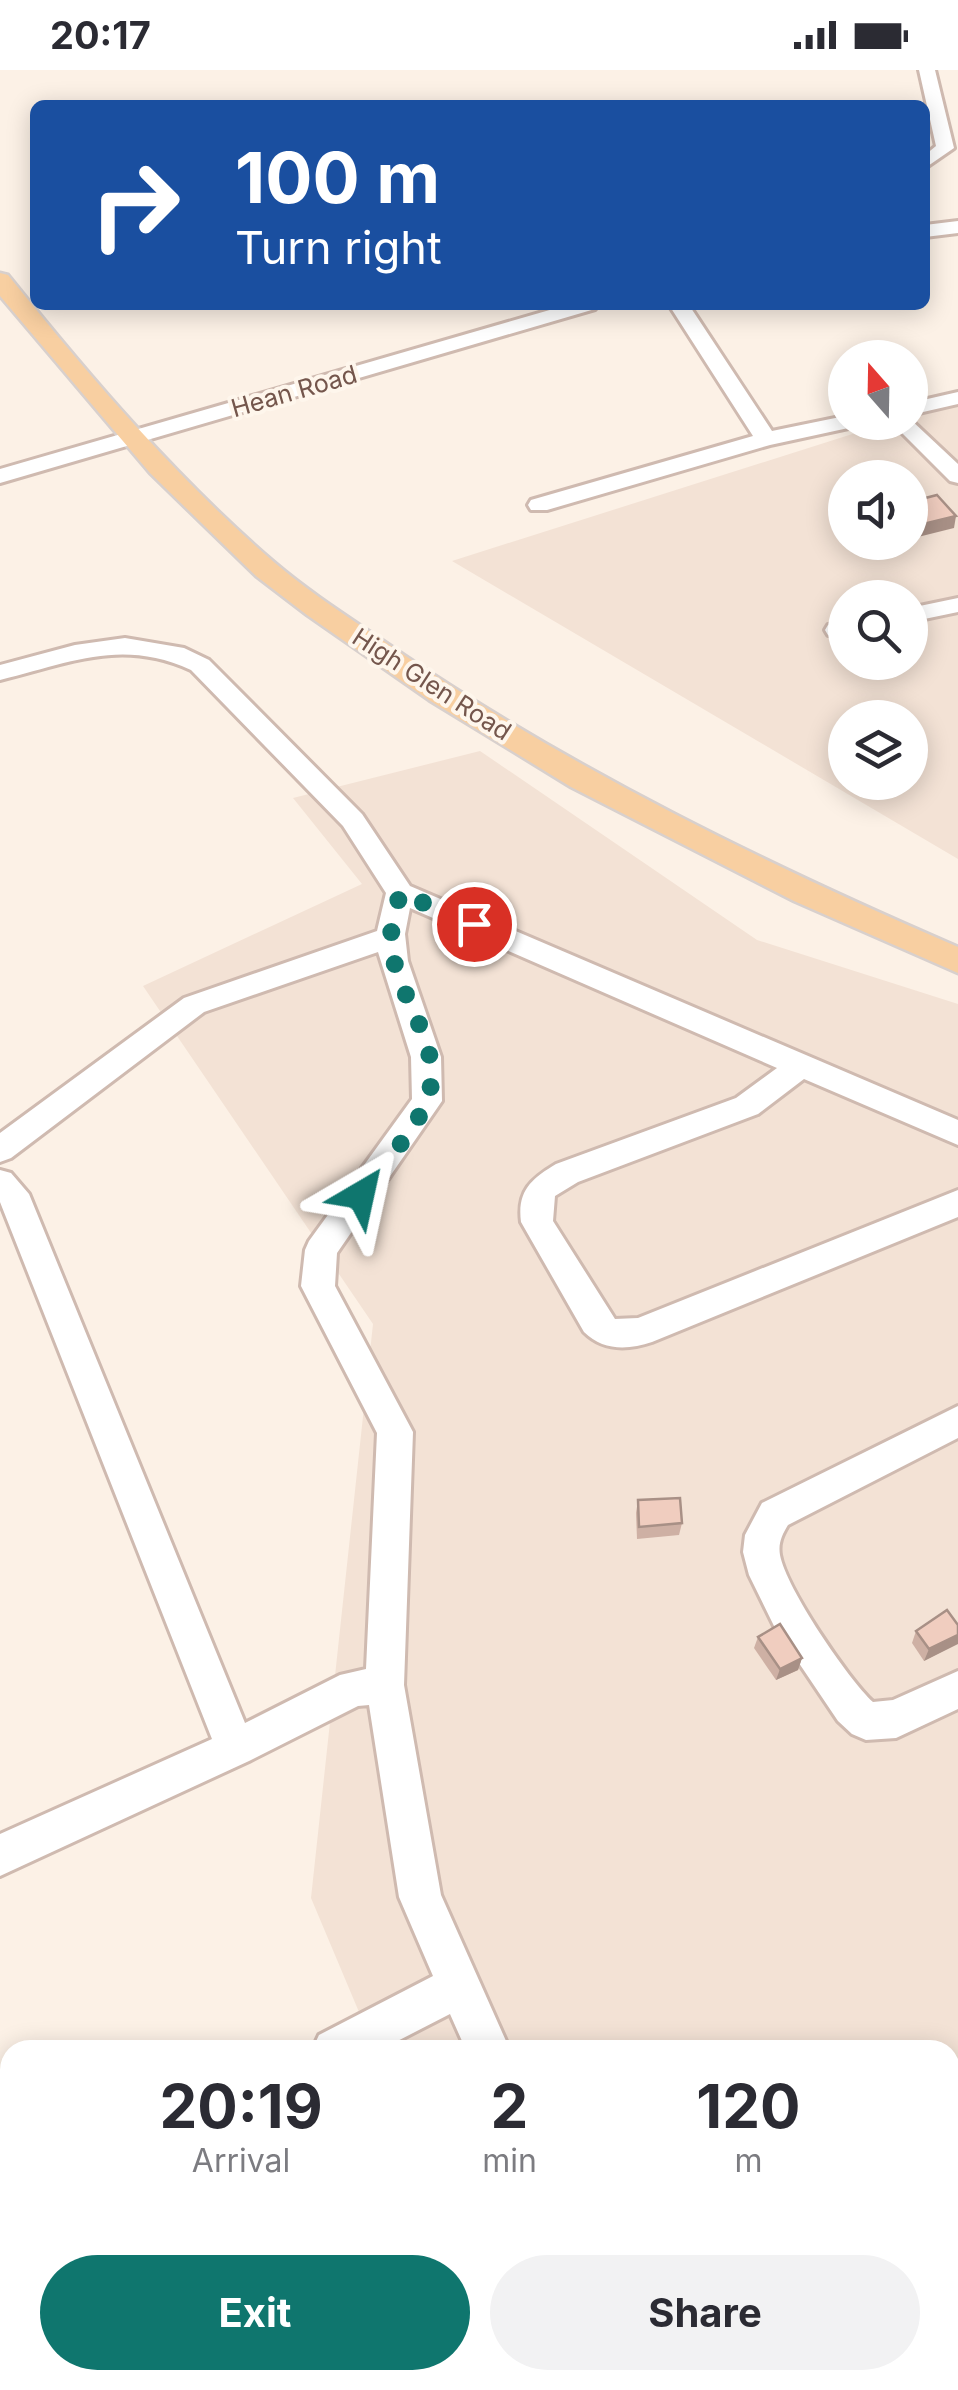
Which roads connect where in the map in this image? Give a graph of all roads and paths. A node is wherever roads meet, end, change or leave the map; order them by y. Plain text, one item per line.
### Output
1 (927, 70) edge
2 (930, 158) edge
3 (958, 227) edge
4 (930, 230) edge
5 (0, 280) edge
6 (571, 310) edge
7 (682, 310) edge
8 (958, 398) edge
9 (928, 405) edge
10 (828, 426) edge
11 (130, 438) junction
12 (766, 439) junction
13 (920, 440) edge
14 (0, 476) edge
15 (958, 476) edge
16 (539, 505) dead end
17 (958, 605) edge
18 (928, 611) edge
19 (0, 673) edge
20 (400, 893) junction
21 (391, 937) junction
22 (958, 961) edge
23 (802, 1065) junction
24 (958, 1132) edge
25 (0, 1150) edge
26 (0, 1182) edge
27 (958, 1203) edge
28 (958, 1421) edge
29 (386, 1684) junction
30 (958, 1689) edge
31 (235, 1748) junction
32 (0, 1855) edge
33 (459, 1986) junction
34 (354, 2040) edge
35 (483, 2040) edge

1 - 2 street
3 - 4 street
5 - 11 main road, High Glen Road
6 - 11 street, Hean Road
7 - 12 street
8 - 9 street
10 - 12 street
11 - 14 street, Hean Road
11 - 22 main road, High Glen Road
12 - 16 street
13 - 15 street
17 - 18 street
19 - 20 street
20 - 21 street
20 - 23 street
21 - 25 street
21 - 29 street
23 - 24 street
23 - 27 street
26 - 31 street
28 - 30 street
29 - 31 street
29 - 33 street
31 - 32 street
33 - 34 street
33 - 35 street

